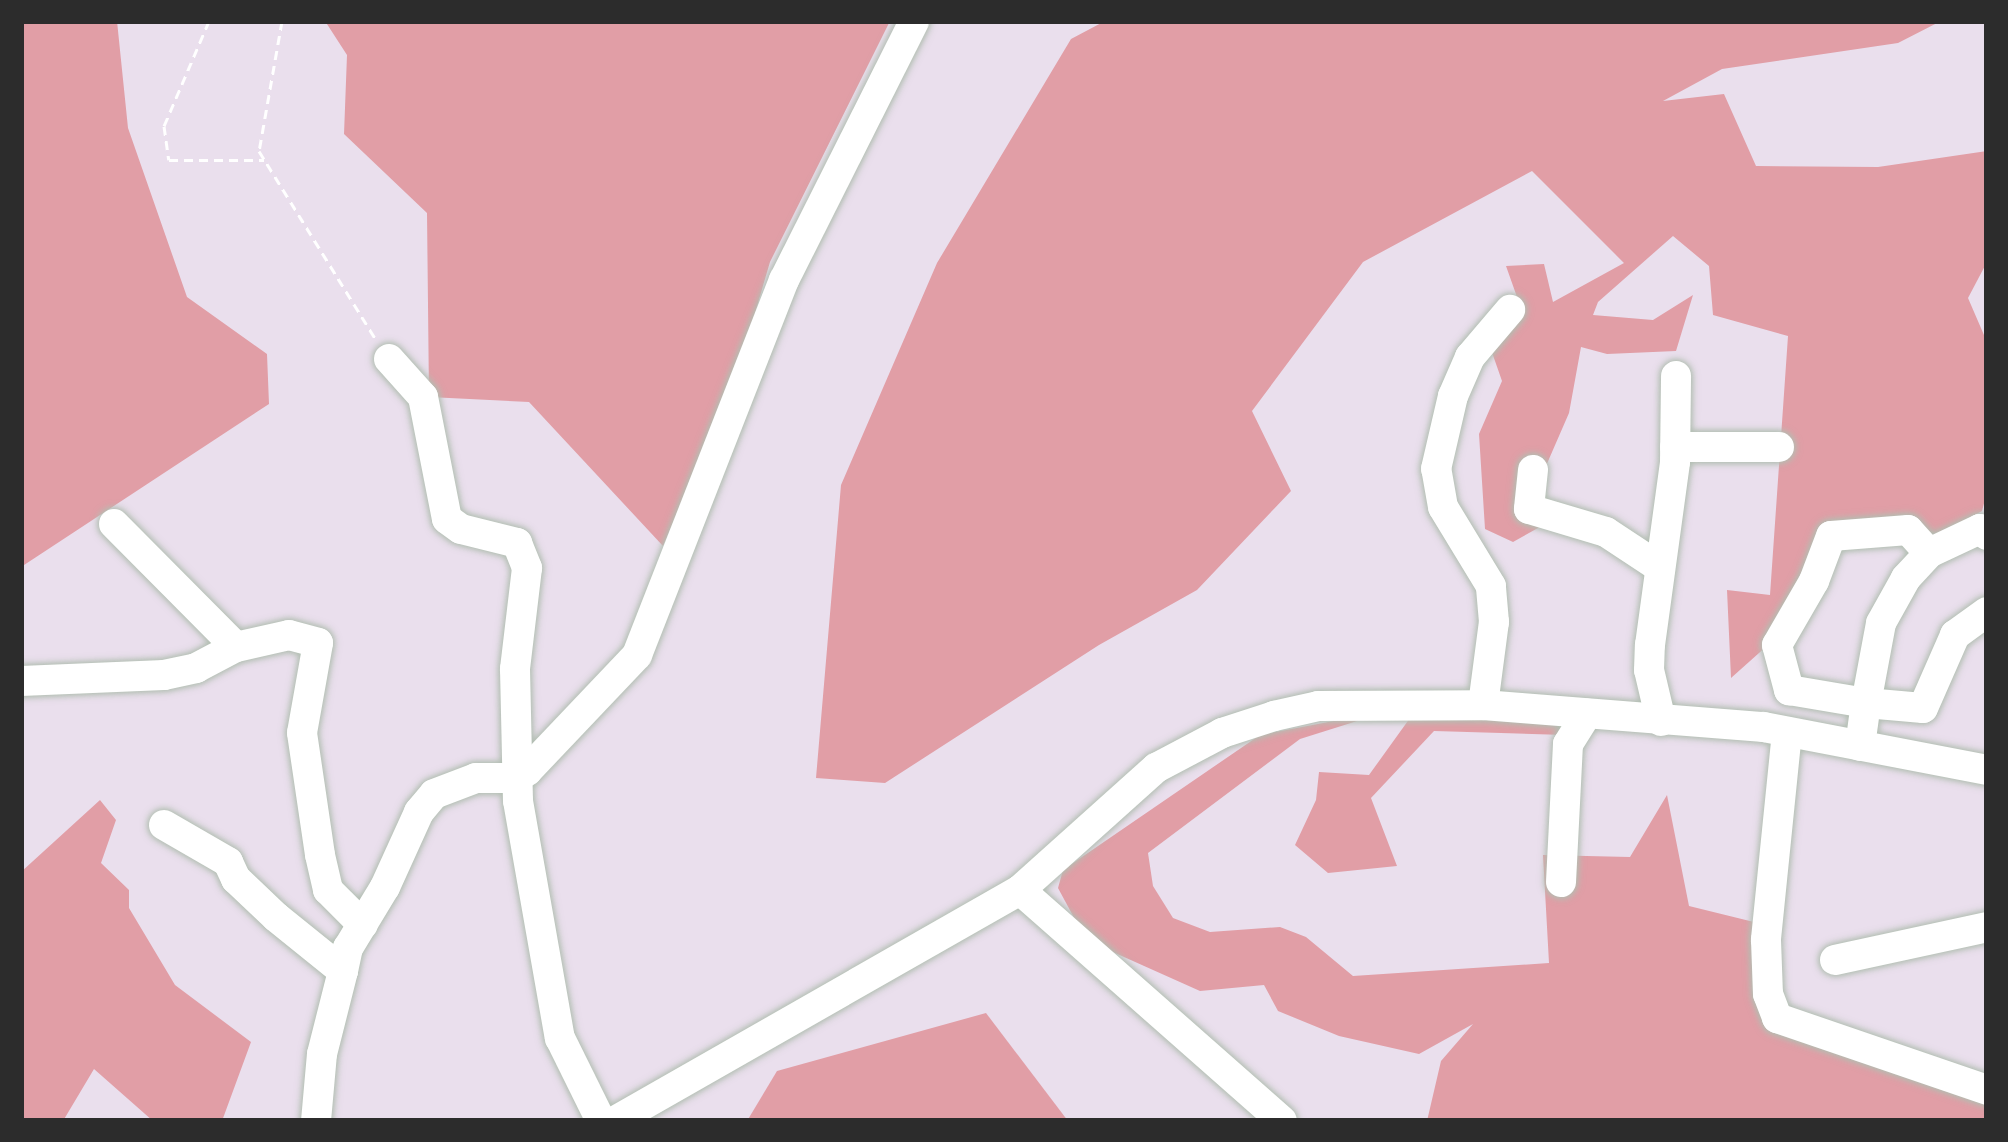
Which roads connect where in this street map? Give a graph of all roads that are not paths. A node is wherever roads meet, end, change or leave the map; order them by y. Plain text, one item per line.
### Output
1 (914, 21) edge
2 (1510, 310) dead end
3 (389, 359) road end
4 (1676, 376) dead end
5 (1675, 447) junction
6 (1779, 448) dead end
7 (1533, 470) dead end
8 (114, 524) dead end
9 (1987, 535) edge
10 (1929, 553) junction
11 (1659, 567) junction
12 (1987, 612) edge
13 (236, 647) junction
14 (21, 682) edge
15 (1802, 692) junction
16 (1866, 703) junction
17 (1484, 705) junction
18 (1587, 714) junction
19 (1661, 721) junction
20 (1791, 732) junction
21 (1860, 746) junction
22 (1987, 770) edge
23 (515, 778) junction
24 (164, 825) dead end
25 (1561, 883) dead end
26 (1020, 890) junction
27 (363, 925) junction
28 (1987, 927) edge
29 (1835, 960) dead end
30 (343, 971) junction
31 (1987, 1090) edge
32 (316, 1121) edge
33 (601, 1121) edge
34 (615, 1121) edge
35 (1282, 1121) edge

1 - 23 street
2 - 17 street
3 - 23 street
4 - 5 street
5 - 6 street
5 - 11 street
7 - 11 street
8 - 13 street
9 - 10 street
10 - 15 street
10 - 16 street
11 - 19 street
12 - 16 street
13 - 14 street
13 - 27 street
15 - 16 street
15 - 20 street
16 - 21 street
17 - 18 street
17 - 26 street
18 - 19 street
18 - 25 street
19 - 20 street
20 - 21 street
20 - 31 street
21 - 22 street
23 - 27 street
23 - 33 street
24 - 30 street
26 - 34 street
26 - 35 street
27 - 30 street
28 - 29 street
30 - 32 street

